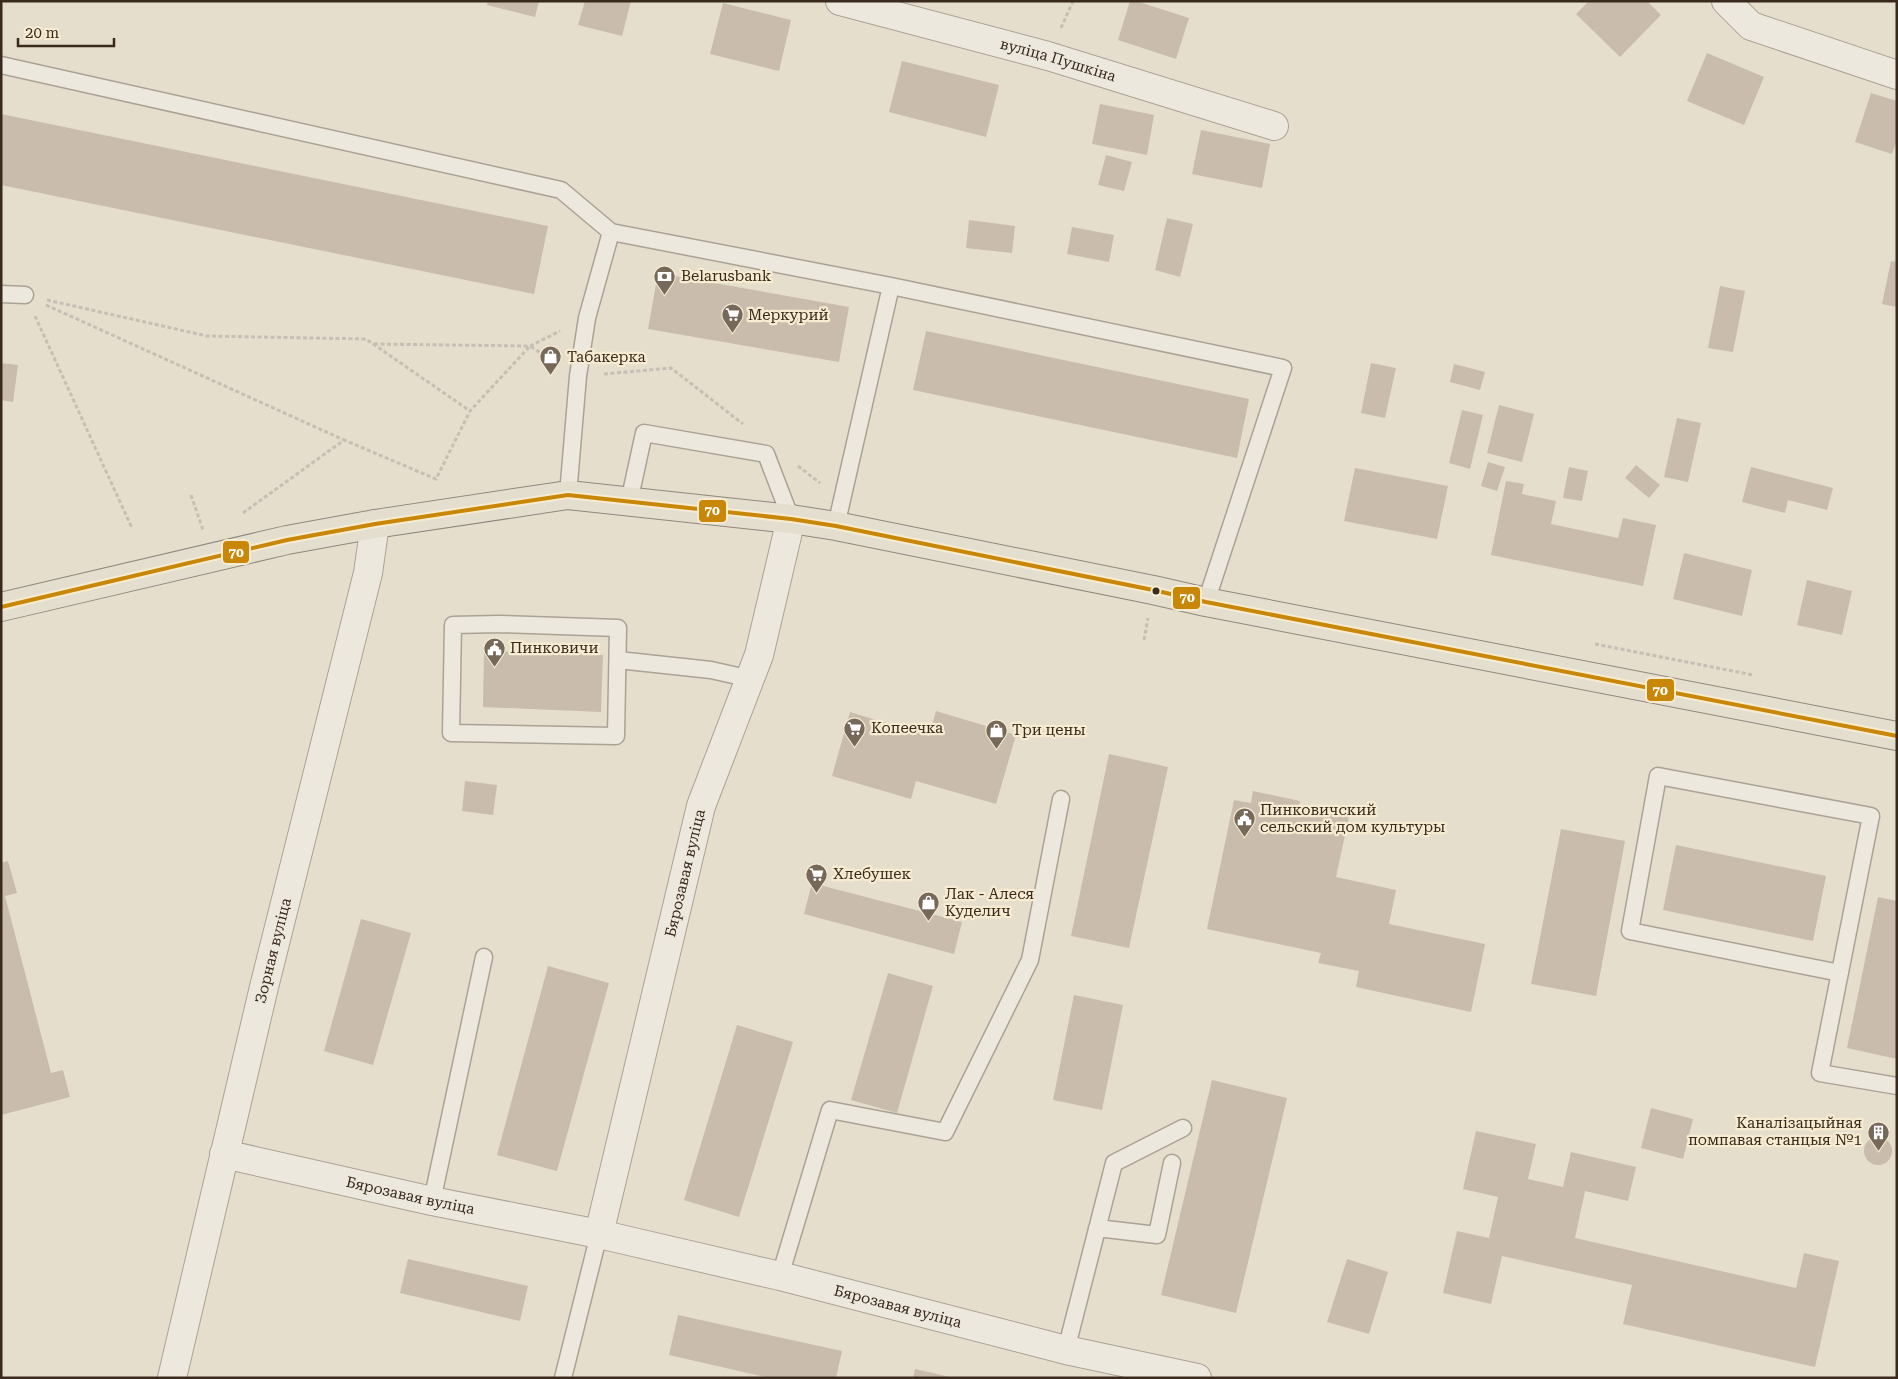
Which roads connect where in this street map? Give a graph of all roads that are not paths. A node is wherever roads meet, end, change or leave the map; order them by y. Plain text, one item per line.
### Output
1 (840, 1) edge
2 (1726, 1) edge
3 (1, 65) edge
4 (1897, 74) edge
5 (1274, 126) dead end
6 (611, 232) junction
7 (891, 286) junction
8 (1, 294) edge
9 (25, 295) road end
10 (568, 496) junction
11 (629, 502) junction
12 (791, 519) junction
13 (375, 524) junction
14 (836, 526) junction
15 (1206, 602) junction
16 (1, 607) edge
17 (618, 660) junction
18 (751, 679) junction
19 (1897, 736) edge
20 (1061, 799) dead end
21 (484, 956) dead end
22 (1840, 973) junction
23 (1897, 1086) edge
24 (1183, 1128) dead end
25 (224, 1154) junction
26 (1172, 1164) dead end
27 (432, 1201) junction
28 (1098, 1228) junction
29 (599, 1234) junction
30 (780, 1276) junction
31 (1066, 1350) junction
32 (172, 1378) edge
33 (563, 1378) edge
34 (1197, 1378) edge

1 - 5 street, вуліца Пушкіна
2 - 4 street
3 - 6 lane
6 - 7 lane
6 - 10 lane
7 - 14 lane
7 - 15 lane
8 - 9 lane
10 - 11 main road
10 - 13 main road
11 - 12 main road
11 - 12 lane
12 - 14 main road
12 - 18 street, Бярозавая вуліца
13 - 16 main road
13 - 25 street, Зорная вуліца
14 - 15 main road
15 - 19 main road
17 - 17 lane
17 - 18 lane
18 - 29 street, Бярозавая вуліца
20 - 30 lane
21 - 27 lane
22 - 22 lane
22 - 23 lane
24 - 28 lane
25 - 27 street, Бярозавая вуліца
25 - 32 street, Зорная вуліца
26 - 28 lane
27 - 29 street, Бярозавая вуліца
28 - 31 lane
29 - 30 street, Бярозавая вуліца
29 - 33 lane
30 - 31 street, Бярозавая вуліца
31 - 34 street, Бярозавая вуліца

